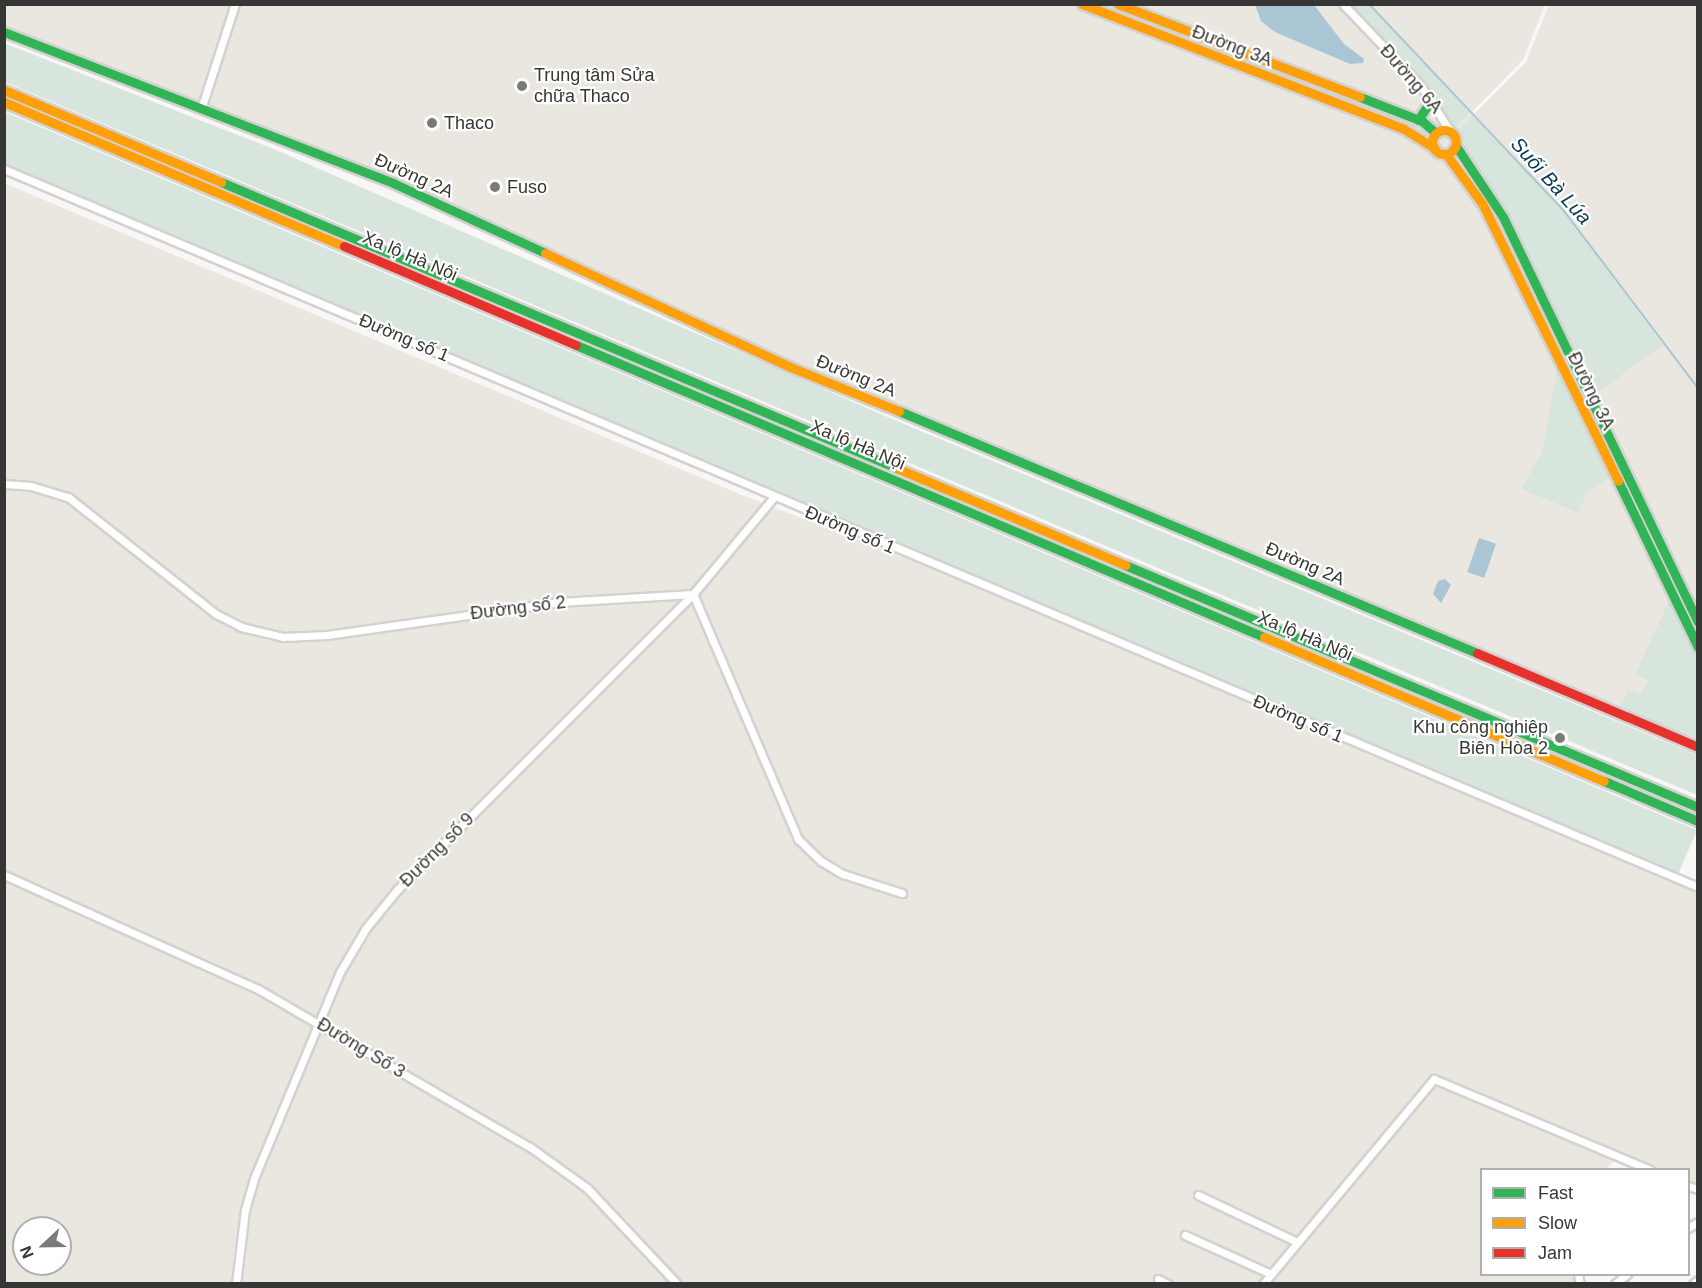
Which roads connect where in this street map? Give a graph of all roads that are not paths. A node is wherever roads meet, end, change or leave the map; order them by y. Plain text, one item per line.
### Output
1 (235, 4) edge
2 (1082, 4) edge
3 (1118, 4) edge
4 (1343, 4) edge
5 (4, 32) edge
6 (4, 90) edge
7 (4, 102) edge
8 (1430, 103) junction
9 (202, 106) junction
10 (1418, 120) junction
11 (1449, 131) junction
12 (1436, 133) junction
13 (1456, 146) junction
14 (1434, 148) junction
15 (1446, 154) junction
16 (4, 169) edge
17 (1583, 383) junction
18 (1571, 389) junction
19 (4, 484) edge
20 (773, 498) junction
21 (693, 594) junction
22 (1698, 622) edge
23 (1698, 647) edge
24 (1680, 740) junction
25 (1698, 741) edge
26 (1698, 747) edge
27 (1698, 807) edge
28 (1698, 821) edge
29 (4, 875) edge
30 (1698, 887) edge
31 (902, 893) dead end
32 (318, 1022) junction
33 (1645, 1168) edge
34 (1198, 1195) dead end
35 (1185, 1235) dead end
36 (1297, 1242) junction
37 (1271, 1274) junction
38 (1158, 1279) dead end
39 (1698, 1280) edge
40 (236, 1284) edge
41 (677, 1284) edge
42 (1168, 1284) edge
43 (1263, 1284) edge
44 (1693, 1284) edge

1 - 9 street
2 - 14 main road, Đường 3A
3 - 10 main road, Đường 3A
4 - 8 street, Đường 6A
5 - 9 main road, Đường 2A
6 - 27 main road, Xa lộ Hà Nội
7 - 28 main road, Xa lộ Hà Nội
8 - 10 main road
8 - 11 street, Đường 6A
9 - 24 main road, Đường 2A
10 - 12 main road, Đường 3A
11 - 12 main road
11 - 13 main road
12 - 14 main road
13 - 15 main road
13 - 17 main road, Đường 3A
14 - 15 main road
15 - 18 main road, Đường 3A
16 - 20 street, Đường số 1
17 - 18 main road
17 - 22 main road, Đường 3A
18 - 23 main road, Đường 3A
19 - 21 street, Đường số 2
20 - 21 street, Đường số 9
20 - 30 street, Đường số 1
21 - 31 street
21 - 32 street, Đường số 9
24 - 25 main road
24 - 26 main road, Đường 2A
29 - 32 street, Đường Số 3
32 - 40 street, Đường số 9
32 - 41 street, Đường Số 3
33 - 36 street
34 - 36 street
35 - 37 street
36 - 37 street
37 - 43 street
38 - 42 street
39 - 44 street

